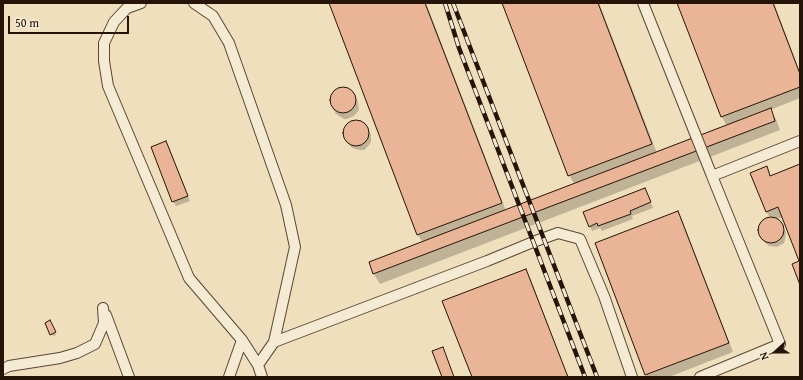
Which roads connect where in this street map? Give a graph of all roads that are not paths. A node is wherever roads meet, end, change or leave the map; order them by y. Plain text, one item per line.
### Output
1 (141, 3) edge
2 (194, 3) edge
3 (643, 3) edge
4 (800, 141) edge
5 (712, 176) junction
6 (242, 340) junction
7 (274, 342) junction
8 (258, 365) junction
9 (3, 369) edge
10 (129, 377) edge
11 (229, 377) edge
12 (262, 377) edge
13 (632, 377) edge
14 (700, 377) edge

1 - 6 lane
2 - 7 lane
3 - 5 lane
4 - 5 lane
5 - 14 lane
6 - 8 lane
6 - 11 lane
7 - 8 lane
7 - 13 lane
8 - 12 lane
9 - 10 lane

